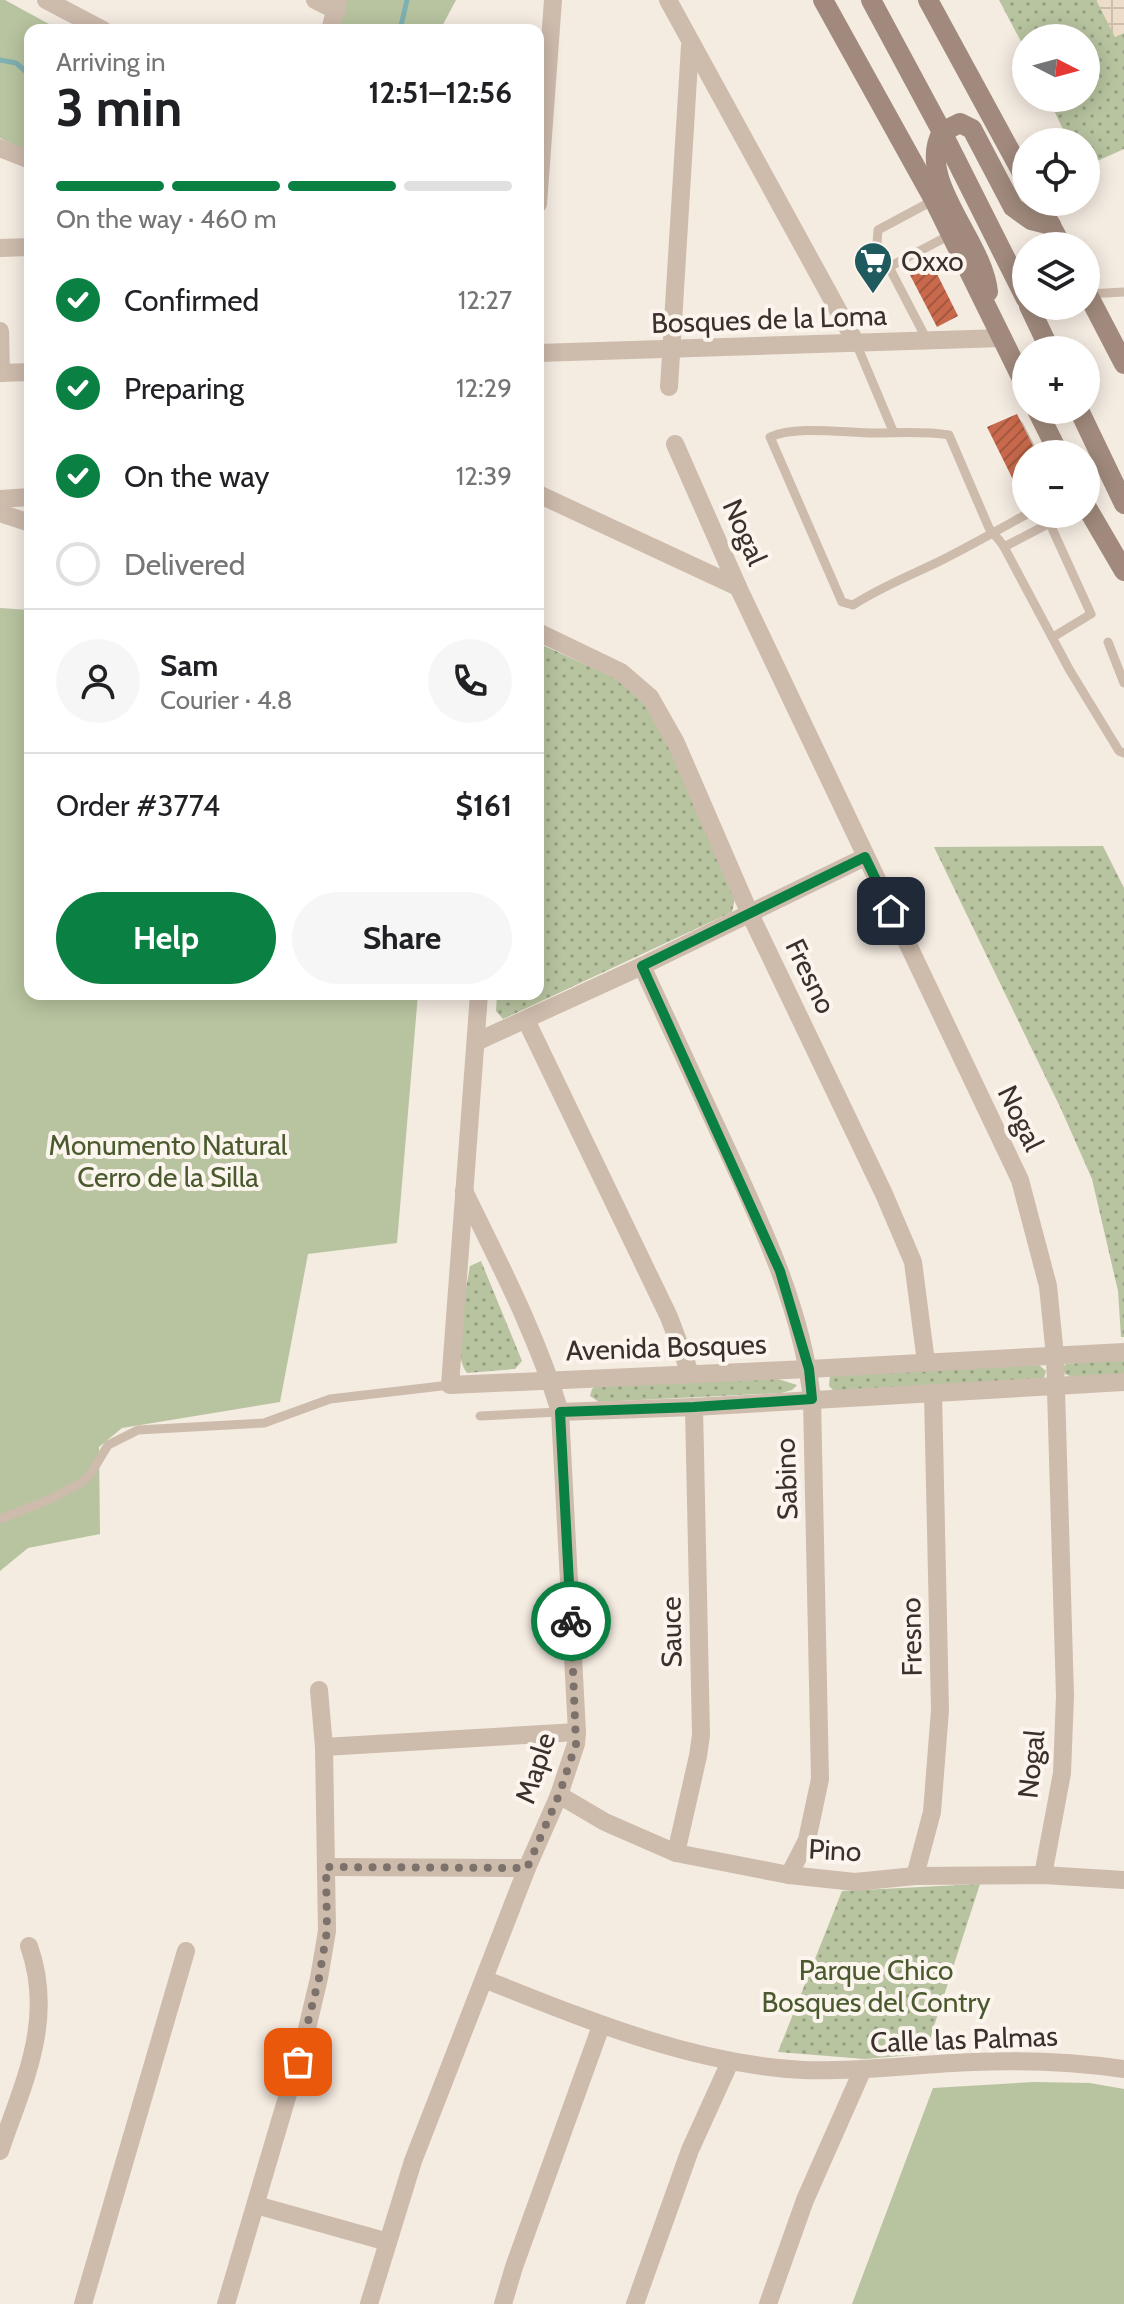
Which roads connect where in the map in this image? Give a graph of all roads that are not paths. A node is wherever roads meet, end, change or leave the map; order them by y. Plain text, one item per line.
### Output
1 (46, 0) edge
2 (315, 0) edge
3 (553, 0) edge
4 (668, 0) edge
5 (823, 0) edge
6 (871, 0) edge
7 (928, 0) edge
8 (338, 6) edge
9 (92, 24) edge
10 (690, 44) junction
11 (544, 77) edge
12 (942, 132) junction
13 (0, 148) edge
14 (1012, 154) edge
15 (24, 158) edge
16 (934, 200) junction
17 (1046, 216) edge
18 (1051, 225) junction
19 (1055, 232) edge
20 (951, 234) junction
21 (24, 247) edge
22 (0, 248) edge
23 (889, 267) junction
24 (1012, 271) edge
25 (1100, 292) edge
26 (1124, 292) edge
27 (987, 308) junction
28 (1100, 317) edge
29 (0, 331) edge
30 (1002, 338) junction
31 (928, 342) junction
32 (856, 343) junction
33 (671, 350) junction
34 (544, 353) edge
35 (1012, 358) edge
36 (1124, 364) edge
37 (24, 372) edge
38 (1, 373) edge
39 (669, 387) dead end
40 (1086, 424) edge
41 (893, 431) junction
42 (675, 444) dead end
43 (24, 497) edge
44 (544, 497) edge
45 (0, 499) edge
46 (1124, 504) edge
47 (0, 513) edge
48 (24, 521) edge
49 (1012, 522) edge
50 (1042, 528) edge
51 (1052, 528) edge
52 (1099, 528) edge
53 (993, 533) junction
54 (1004, 547) junction
55 (1124, 571) edge
56 (738, 587) junction
57 (544, 635) edge
58 (1053, 637) junction
59 (1108, 642) dead end
60 (1124, 683) edge
61 (1124, 753) edge
62 (865, 857) junction
63 (750, 914) junction
64 (642, 966) junction
65 (479, 1000) edge
66 (526, 1020) junction
67 (476, 1042) junction
68 (464, 1191) junction
69 (1124, 1352) edge
70 (1055, 1356) junction
71 (926, 1362) junction
72 (809, 1369) junction
73 (690, 1373) junction
74 (550, 1380) junction
75 (1124, 1382) edge
76 (450, 1385) junction
77 (1056, 1386) junction
78 (933, 1393) junction
79 (812, 1399) junction
80 (694, 1407) junction
81 (560, 1412) junction
82 (480, 1416) dead end
83 (0, 1519) edge
84 (319, 1690) dead end
85 (577, 1732) junction
86 (324, 1747) junction
87 (559, 1795) junction
88 (676, 1853) junction
89 (326, 1867) junction
90 (527, 1868) junction
91 (789, 1875) junction
92 (1043, 1875) junction
93 (915, 1876) junction
94 (1124, 1880) edge
95 (29, 1946) dead end
96 (186, 1951) dead end
97 (484, 1979) junction
98 (601, 2026) junction
99 (730, 2062) junction
100 (1124, 2069) edge
101 (862, 2071) junction
102 (0, 2151) edge
103 (256, 2205) junction
104 (388, 2242) junction
105 (83, 2304) edge
106 (226, 2304) edge
107 (369, 2304) edge
108 (503, 2304) edge
109 (635, 2304) edge
110 (768, 2304) edge

1 - 9 street
2 - 8 street
3 - 11 street
4 - 10 street
5 - 16 main road
6 - 12 main road
7 - 14 main road
10 - 32 street
10 - 33 street
12 - 18 main road
12 - 24 main road
12 - 27 main road
13 - 15 street
16 - 20 main road
16 - 23 lane
17 - 18 main road
18 - 19 main road
20 - 23 lane
20 - 27 main road
21 - 22 street
23 - 31 lane
25 - 26 lane
27 - 30 main road
28 - 36 main road
29 - 38 street
30 - 31 street, Bosques de la Loma
30 - 35 main road
31 - 32 street, Bosques de la Loma
32 - 33 street, Bosques de la Loma
32 - 41 lane
33 - 34 street, Bosques de la Loma
33 - 39 street
37 - 38 street
40 - 46 main road
41 - 53 lane
41 - 53 lane
42 - 56 street, Nogal
43 - 45 street
44 - 56 street
47 - 48 street
49 - 53 lane
50 - 54 lane
51 - 58 lane
52 - 55 main road
53 - 54 lane
54 - 58 lane
56 - 62 street, Nogal
57 - 63 street, Fresno
58 - 61 lane
59 - 60 lane
62 - 63 street
62 - 70 street, Nogal
63 - 64 street
63 - 71 street, Fresno
64 - 66 street
64 - 72 street, Sabino
65 - 67 street
66 - 67 street
66 - 73 street
67 - 68 street
68 - 74 street, Maple
68 - 76 street
69 - 70 street, Avenida Bosques
70 - 71 street, Avenida Bosques
70 - 77 street, Nogal
71 - 72 street, Avenida Bosques
72 - 73 street, Avenida Bosques
72 - 79 street, Sabino
73 - 74 street, Avenida Bosques
74 - 76 street, Avenida Bosques
74 - 81 street, Maple
75 - 77 street, Avenida Bosques
76 - 83 lane
77 - 78 street, Avenida Bosques
77 - 92 street, Nogal
78 - 79 street, Avenida Bosques
78 - 93 street, Fresno
79 - 80 street, Avenida Bosques
79 - 91 street, Sabino
80 - 81 street, Avenida Bosques
80 - 88 street, Sauce
81 - 82 lane
81 - 85 street, Maple
84 - 86 street
85 - 86 street
85 - 87 street, Maple
86 - 89 street
87 - 88 street, Pino
87 - 90 street, Maple
88 - 91 street, Pino
89 - 90 street
89 - 103 street
90 - 97 street, Maple
91 - 93 street, Pino
92 - 93 street, Pino
92 - 94 street, Pino
95 - 102 street
96 - 105 street
97 - 98 street, Calle las Palmas
97 - 104 street, Maple
98 - 99 street, Calle las Palmas
98 - 108 street
99 - 101 street, Calle las Palmas
99 - 109 street
100 - 101 street, Calle las Palmas
101 - 110 street
103 - 104 street
103 - 106 street
104 - 107 street, Maple

